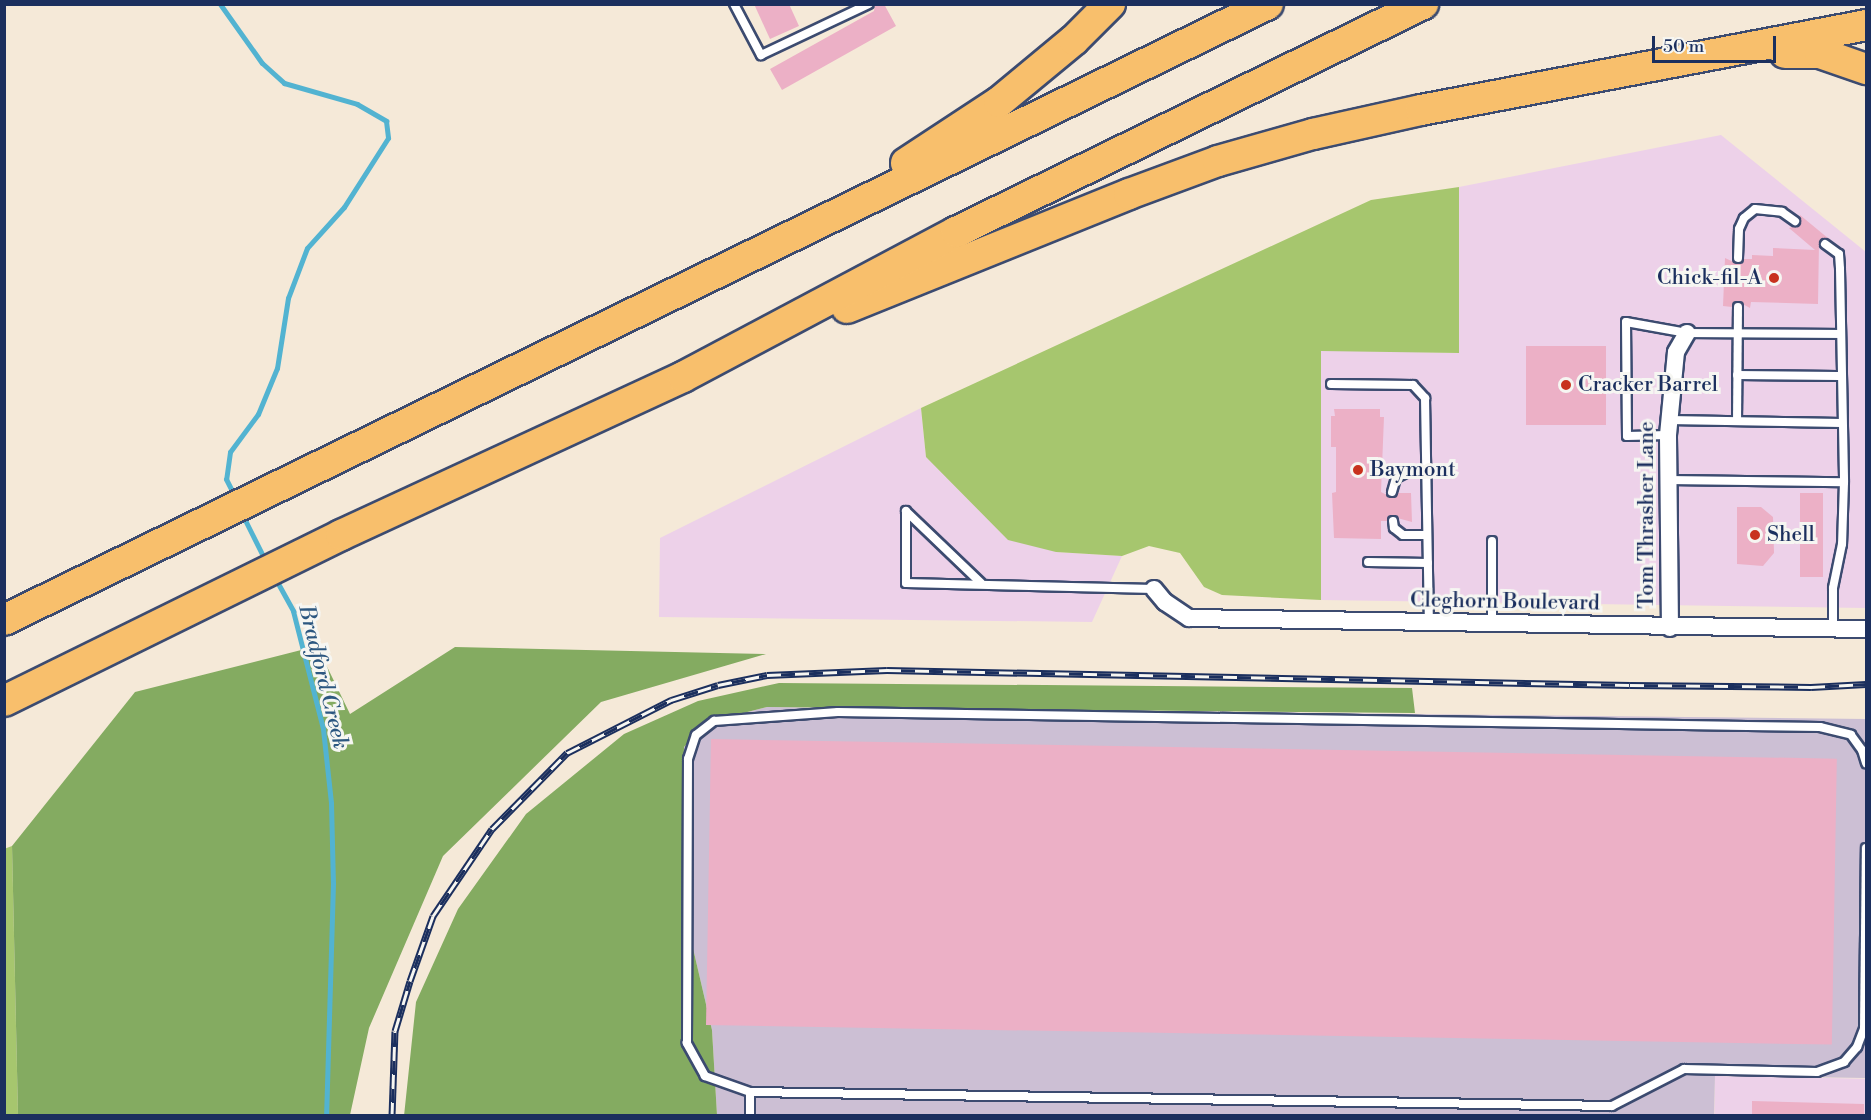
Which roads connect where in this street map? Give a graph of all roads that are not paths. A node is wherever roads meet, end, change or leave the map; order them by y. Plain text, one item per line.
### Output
1 (734, 4) edge
2 (869, 4) edge
3 (1110, 4) edge
4 (1268, 4) edge
5 (1423, 4) edge
6 (1866, 25) edge
7 (1692, 61) junction
8 (1866, 69) edge
9 (1795, 221) dead end
10 (810, 225) junction
11 (1825, 244) dead end
12 (1738, 258) dead end
13 (1738, 307) dead end
14 (1687, 333) junction
15 (1738, 333) junction
16 (1841, 334) junction
17 (1737, 375) junction
18 (1841, 376) junction
19 (683, 377) junction
20 (1331, 384) dead end
21 (1737, 421) junction
22 (1841, 423) junction
23 (1668, 428) junction
24 (1427, 472) junction
25 (1668, 480) junction
26 (1844, 482) junction
27 (1392, 492) dead end
28 (1393, 521) dead end
29 (1427, 535) junction
30 (1492, 542) dead end
31 (1368, 562) dead end
32 (1428, 563) junction
33 (981, 583) junction
34 (1154, 589) joint
35 (4, 620) edge
36 (1429, 623) junction
37 (1492, 624) junction
38 (1670, 628) junction
39 (1833, 629) junction
40 (1866, 629) edge
41 (4, 701) edge
42 (1866, 764) edge
43 (1866, 848) edge
44 (1866, 902) edge
45 (750, 1092) junction
46 (750, 1116) edge

1 - 2 lane
3 - 10 highway
4 - 10 highway
5 - 19 highway
6 - 7 highway
7 - 8 highway
7 - 19 highway
9 - 12 lane
10 - 35 highway
11 - 16 lane
13 - 15 lane
14 - 15 lane
14 - 23 street, Tom Thrasher Lane
14 - 23 lane
15 - 16 lane
15 - 17 lane
16 - 18 lane
17 - 18 lane
17 - 21 lane
18 - 22 lane
19 - 41 highway
20 - 24 lane
21 - 22 lane
21 - 23 lane
22 - 26 lane
23 - 25 street, Tom Thrasher Lane
24 - 27 lane
24 - 29 lane
25 - 26 lane
25 - 38 street, Tom Thrasher Lane
26 - 39 lane
28 - 29 lane
29 - 32 lane
30 - 37 lane
31 - 32 lane
32 - 36 lane
33 - 33 lane
33 - 34 lane
34 - 36 street, Cleghorn Boulevard
36 - 37 street, Cleghorn Boulevard
37 - 38 street, Cleghorn Boulevard
38 - 39 street, Cleghorn Boulevard
39 - 40 street, Cleghorn Boulevard
42 - 45 lane
43 - 44 lane
44 - 45 lane
45 - 46 lane

